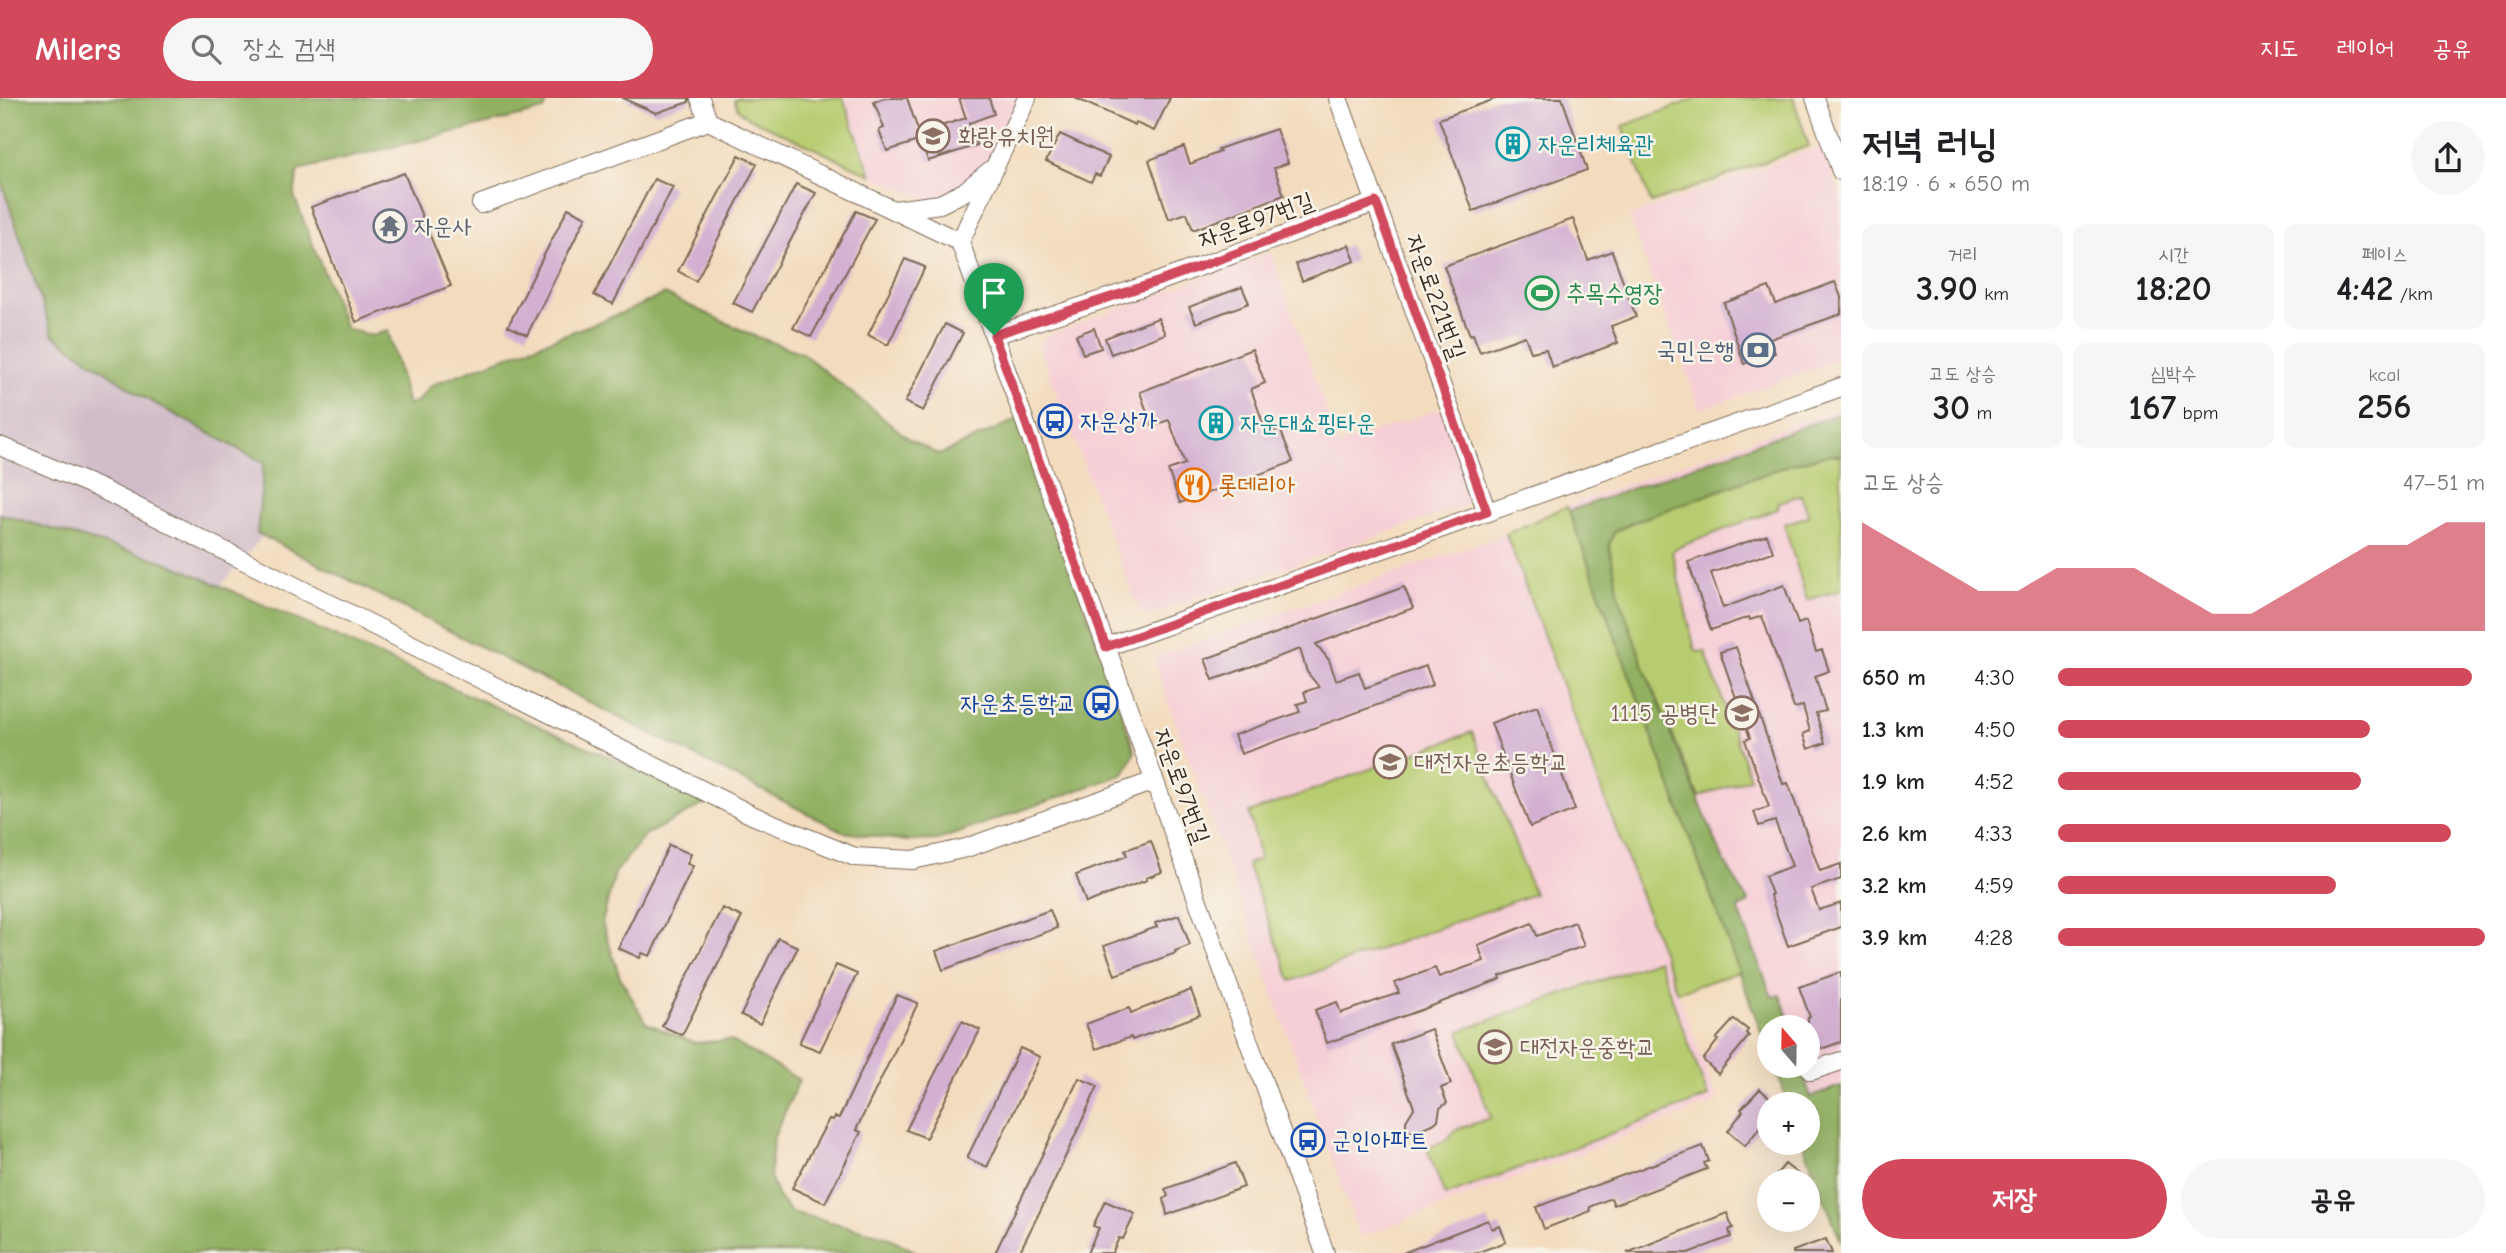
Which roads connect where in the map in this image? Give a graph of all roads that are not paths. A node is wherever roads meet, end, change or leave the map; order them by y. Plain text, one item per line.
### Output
1 (700, 98) edge
2 (1027, 98) edge
3 (1338, 98) edge
4 (1815, 98) edge
5 (708, 121) junction
6 (998, 164) junction
7 (1841, 171) edge
8 (1376, 202) junction
9 (481, 204) dead end
10 (894, 210) junction
11 (960, 242) junction
12 (994, 335) junction
13 (1841, 387) edge
14 (0, 446) edge
15 (1487, 512) junction
16 (1106, 647) junction
17 (1154, 780) junction
18 (1841, 1060) edge
19 (1820, 1068) edge
20 (1325, 1253) edge

1 - 5 street
2 - 6 street
3 - 8 street, 자운로221번길
4 - 7 street
5 - 9 street
5 - 10 street
6 - 10 street
6 - 11 street
8 - 12 street, 자운로97번길
8 - 15 street, 자운로221번길
10 - 11 street
11 - 12 street, 자운로97번길
12 - 16 street, 자운로97번길
13 - 15 street
14 - 17 street
15 - 16 street
16 - 17 street, 자운로97번길
17 - 20 street, 자운로97번길
18 - 19 street

